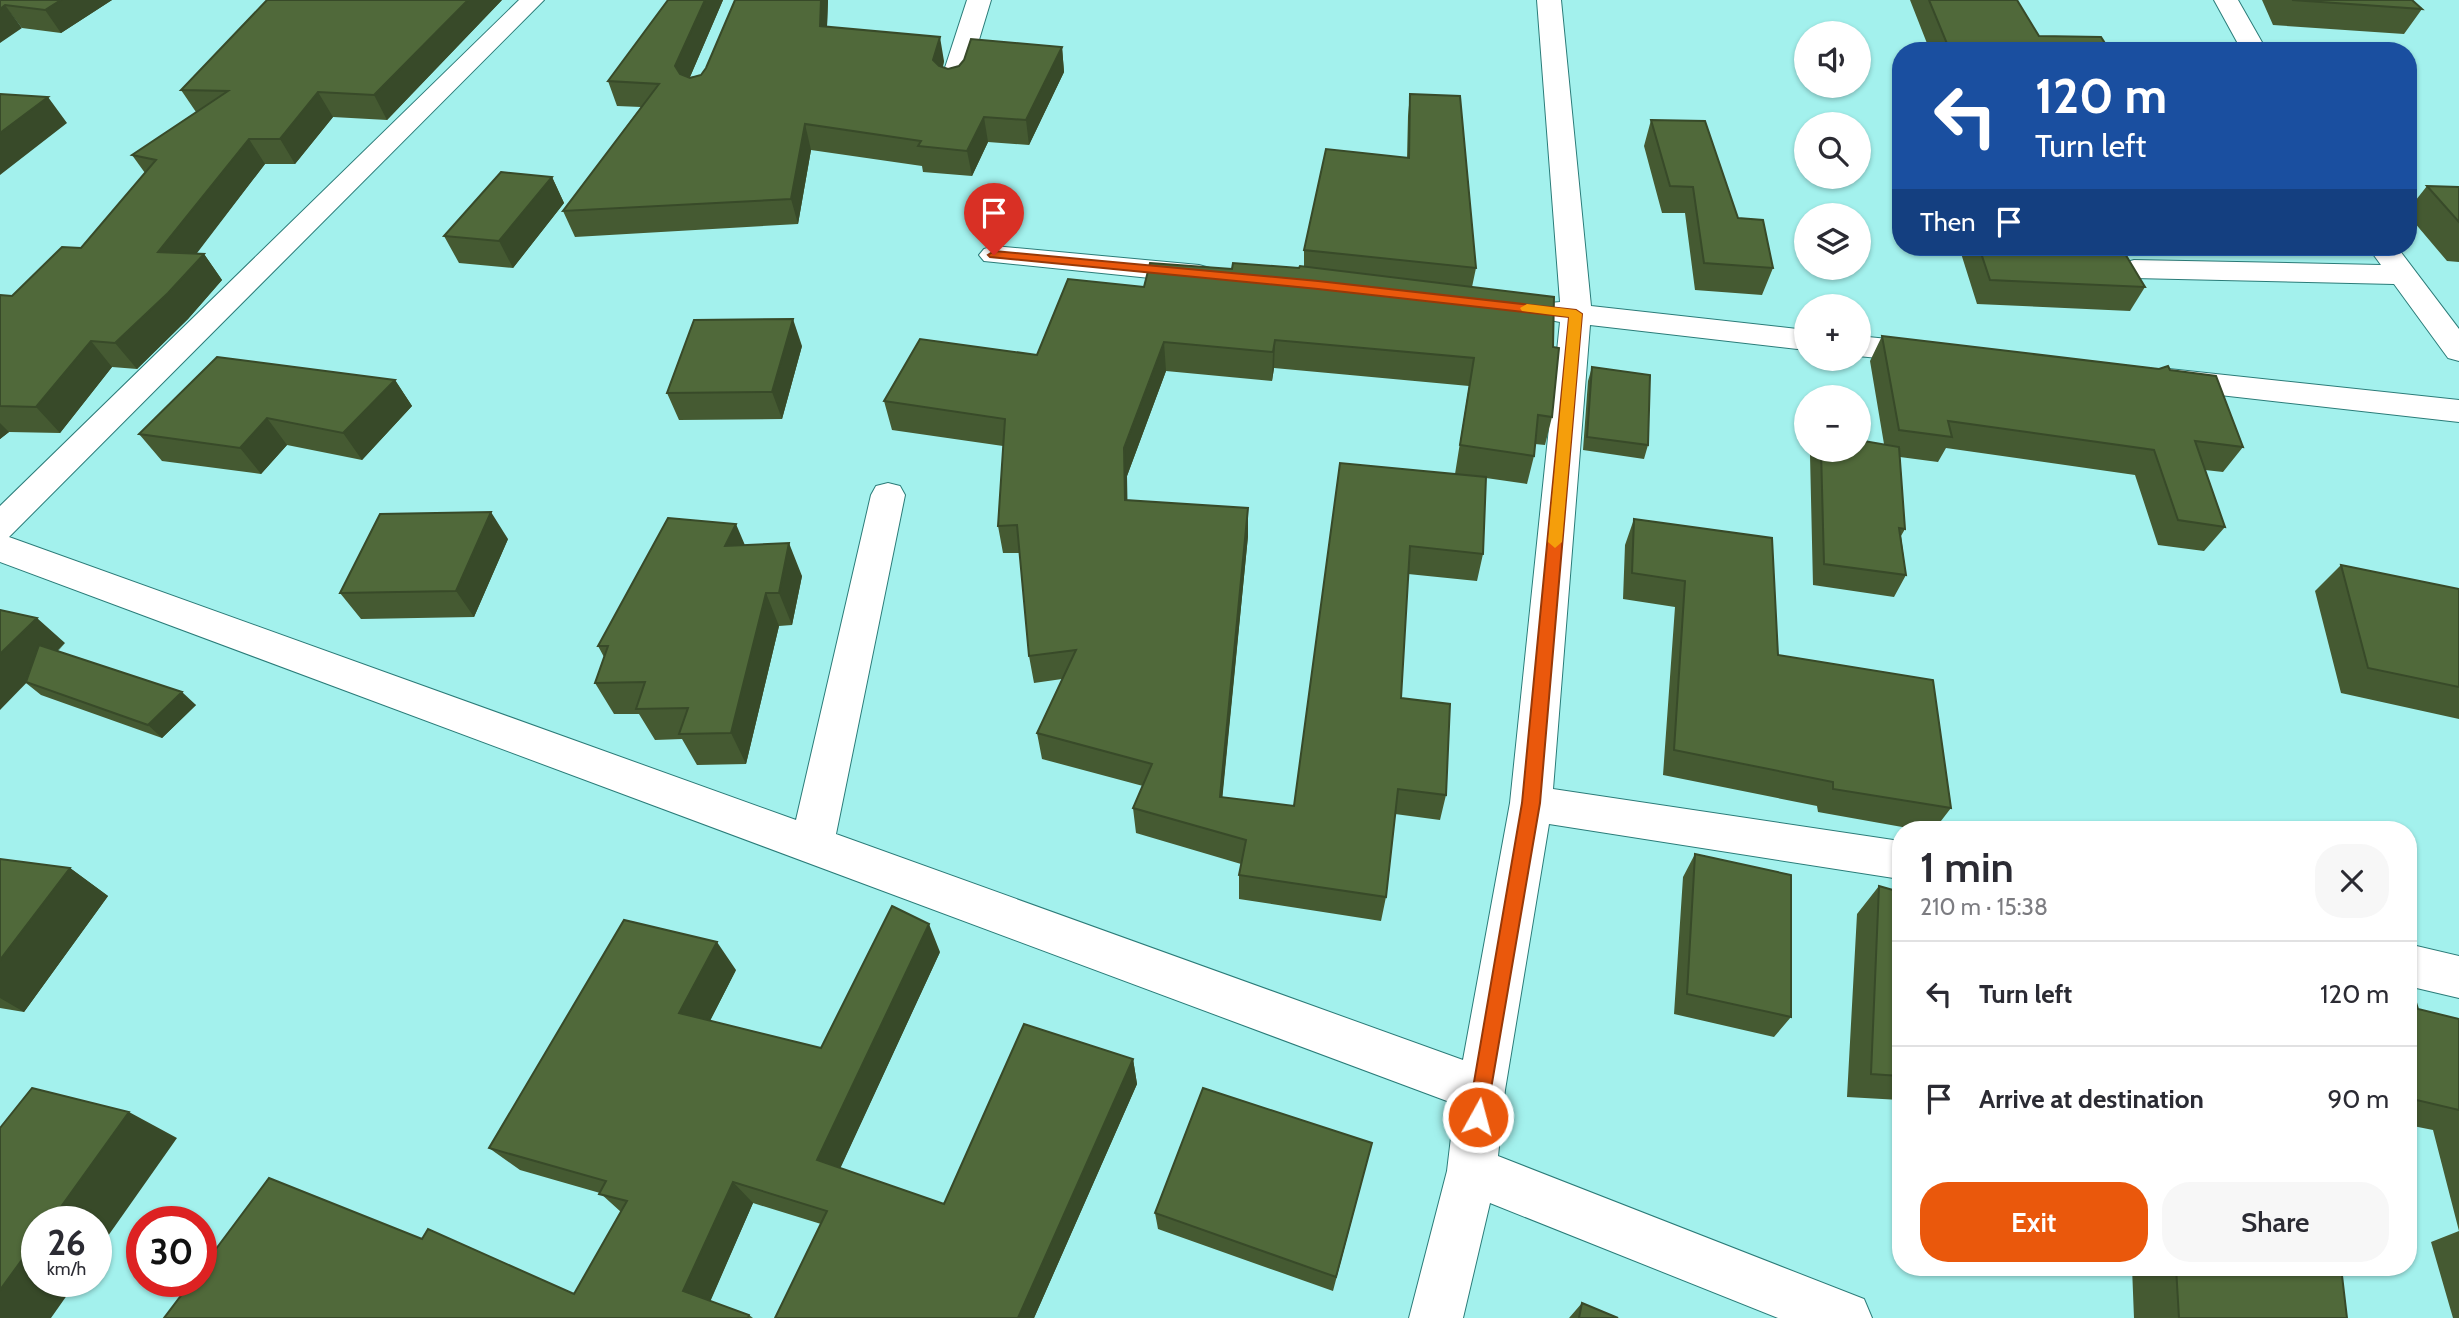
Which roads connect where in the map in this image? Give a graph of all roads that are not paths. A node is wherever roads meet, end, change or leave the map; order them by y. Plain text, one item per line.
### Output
1 (532, 0) edge
2 (979, 0) edge
3 (1549, 0) edge
4 (2226, 0) edge
5 (2250, 42) edge
6 (953, 83) edge
7 (994, 255) dead end
8 (2389, 256) edge
9 (2134, 269) edge
10 (2403, 275) junction
11 (1223, 276) edge
12 (1522, 308) edge
13 (1576, 314) junction
14 (1794, 339) edge
15 (1871, 347) edge
16 (2459, 351) edge
17 (1952, 356) edge
18 (2141, 377) edge
19 (2459, 411) edge
20 (888, 495) dead end
21 (0, 527) edge
22 (0, 548) edge
23 (1531, 803) junction
24 (812, 845) junction
25 (1892, 859) edge
26 (2417, 967) edge
27 (2459, 977) edge
28 (1481, 1090) junction
29 (1472, 1171) junction
30 (1436, 1318) edge
31 (1845, 1318) edge

1 - 21 street
2 - 6 street
3 - 13 street
4 - 5 street
7 - 11 street
8 - 10 street
9 - 10 street
10 - 16 street
12 - 13 street
13 - 14 street
13 - 23 street
15 - 17 street
18 - 19 street
20 - 24 street
22 - 24 street
23 - 25 street
23 - 28 street
24 - 28 street
26 - 27 street
28 - 29 street
29 - 30 street
29 - 31 street

